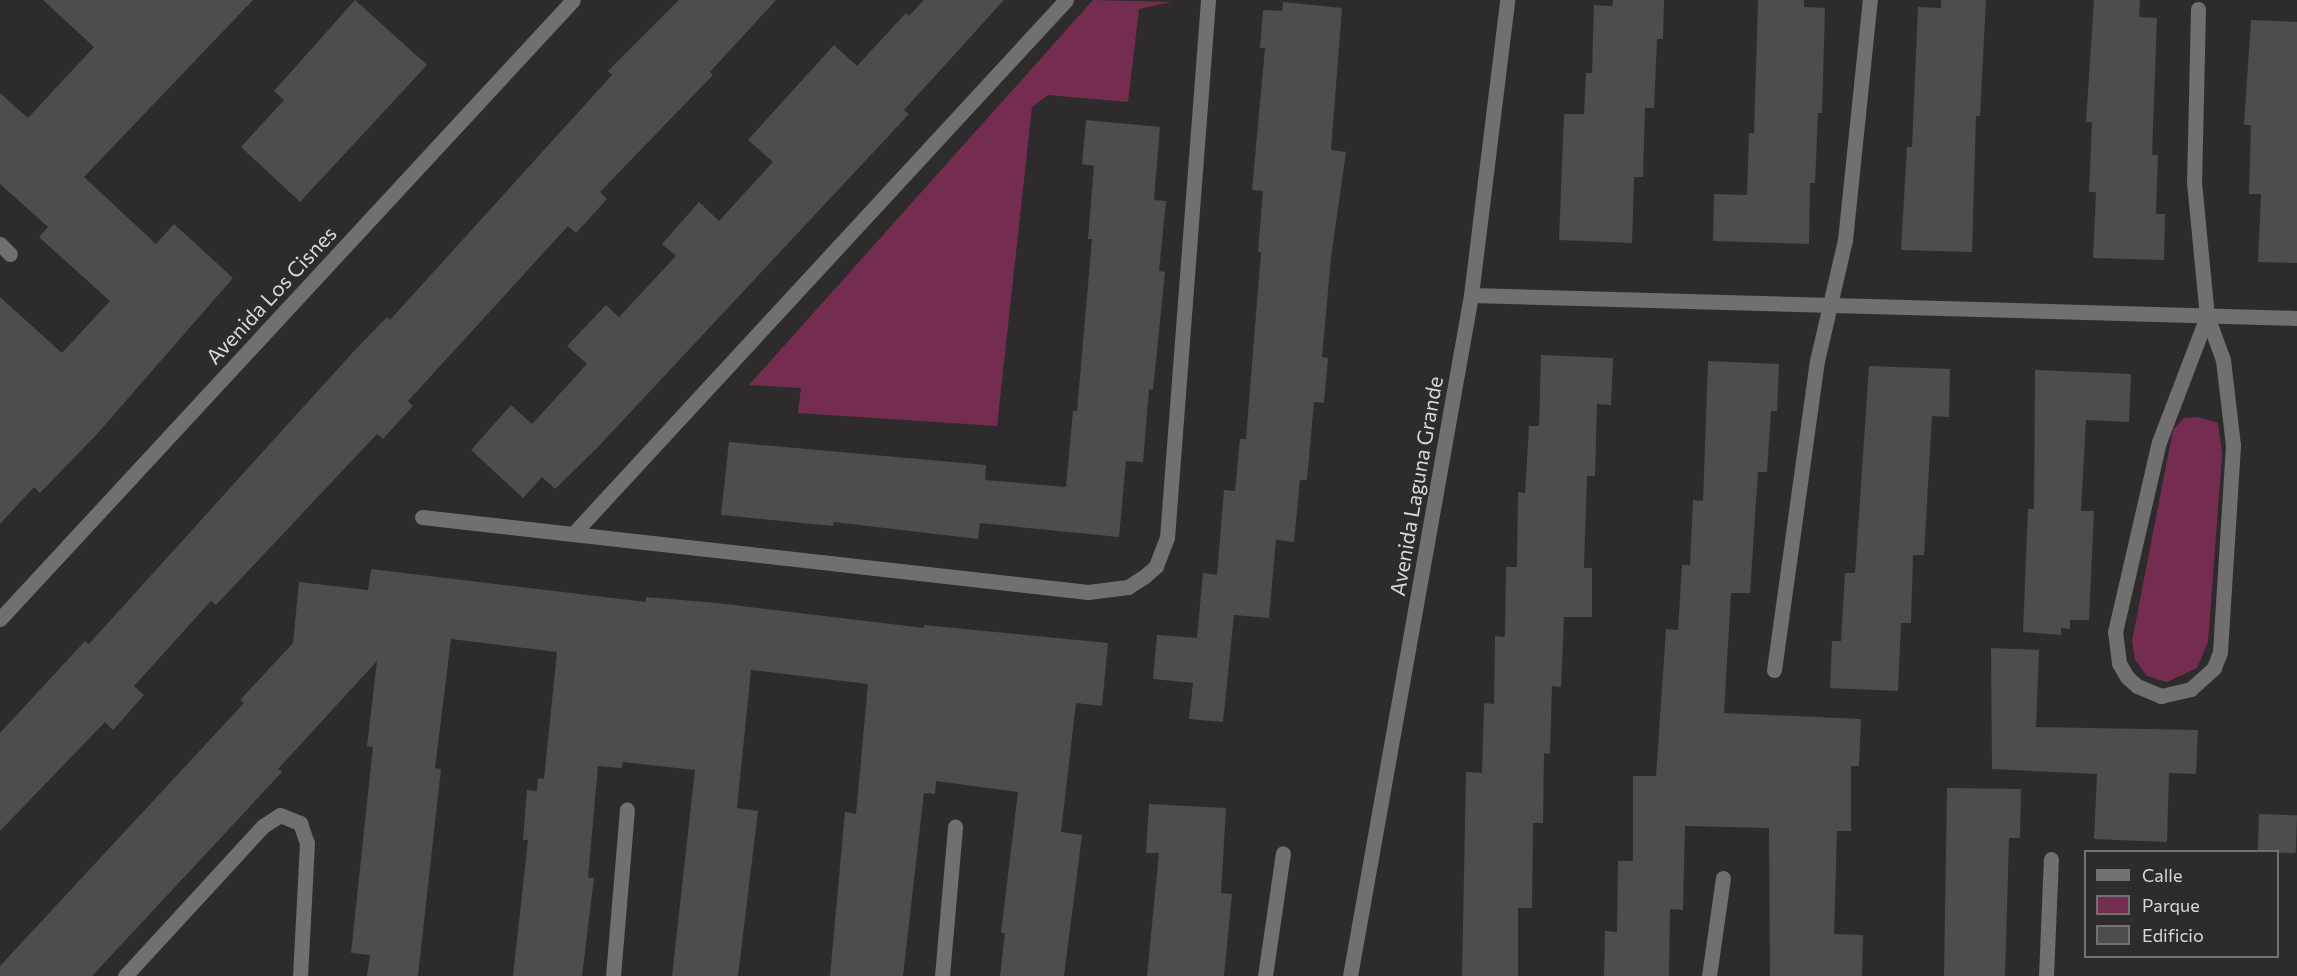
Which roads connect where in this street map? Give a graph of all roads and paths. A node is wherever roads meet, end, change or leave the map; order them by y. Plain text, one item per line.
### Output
1 (573, 0) edge
2 (1065, 0) edge
3 (1208, 0) edge
4 (1508, 0) edge
5 (1869, 0) edge
6 (2198, 9) dead end
7 (1471, 295) junction
8 (1830, 305) junction
9 (2206, 316) junction
10 (2297, 318) edge
11 (422, 518) dead end
12 (573, 534) junction
13 (0, 619) edge
14 (1774, 670) dead end
15 (627, 810) dead end
16 (955, 826) dead end
17 (1283, 853) dead end
18 (2051, 859) dead end
19 (1723, 878) dead end
20 (125, 976) edge
21 (300, 976) edge
22 (614, 976) edge
23 (942, 976) edge
24 (1265, 976) edge
25 (1350, 976) edge
26 (1709, 976) edge
27 (2046, 976) edge

1 - 13 street, Avenida Los Cisnes
2 - 12 street
3 - 12 street
4 - 7 street, Avenida Laguna Grande
5 - 8 street
6 - 9 street
7 - 8 street
7 - 25 street, Avenida Laguna Grande
8 - 9 street
8 - 14 street
9 - 9 street
9 - 10 street
11 - 12 street
15 - 22 street
16 - 23 street
17 - 24 street
18 - 27 street
19 - 26 street
20 - 21 street

